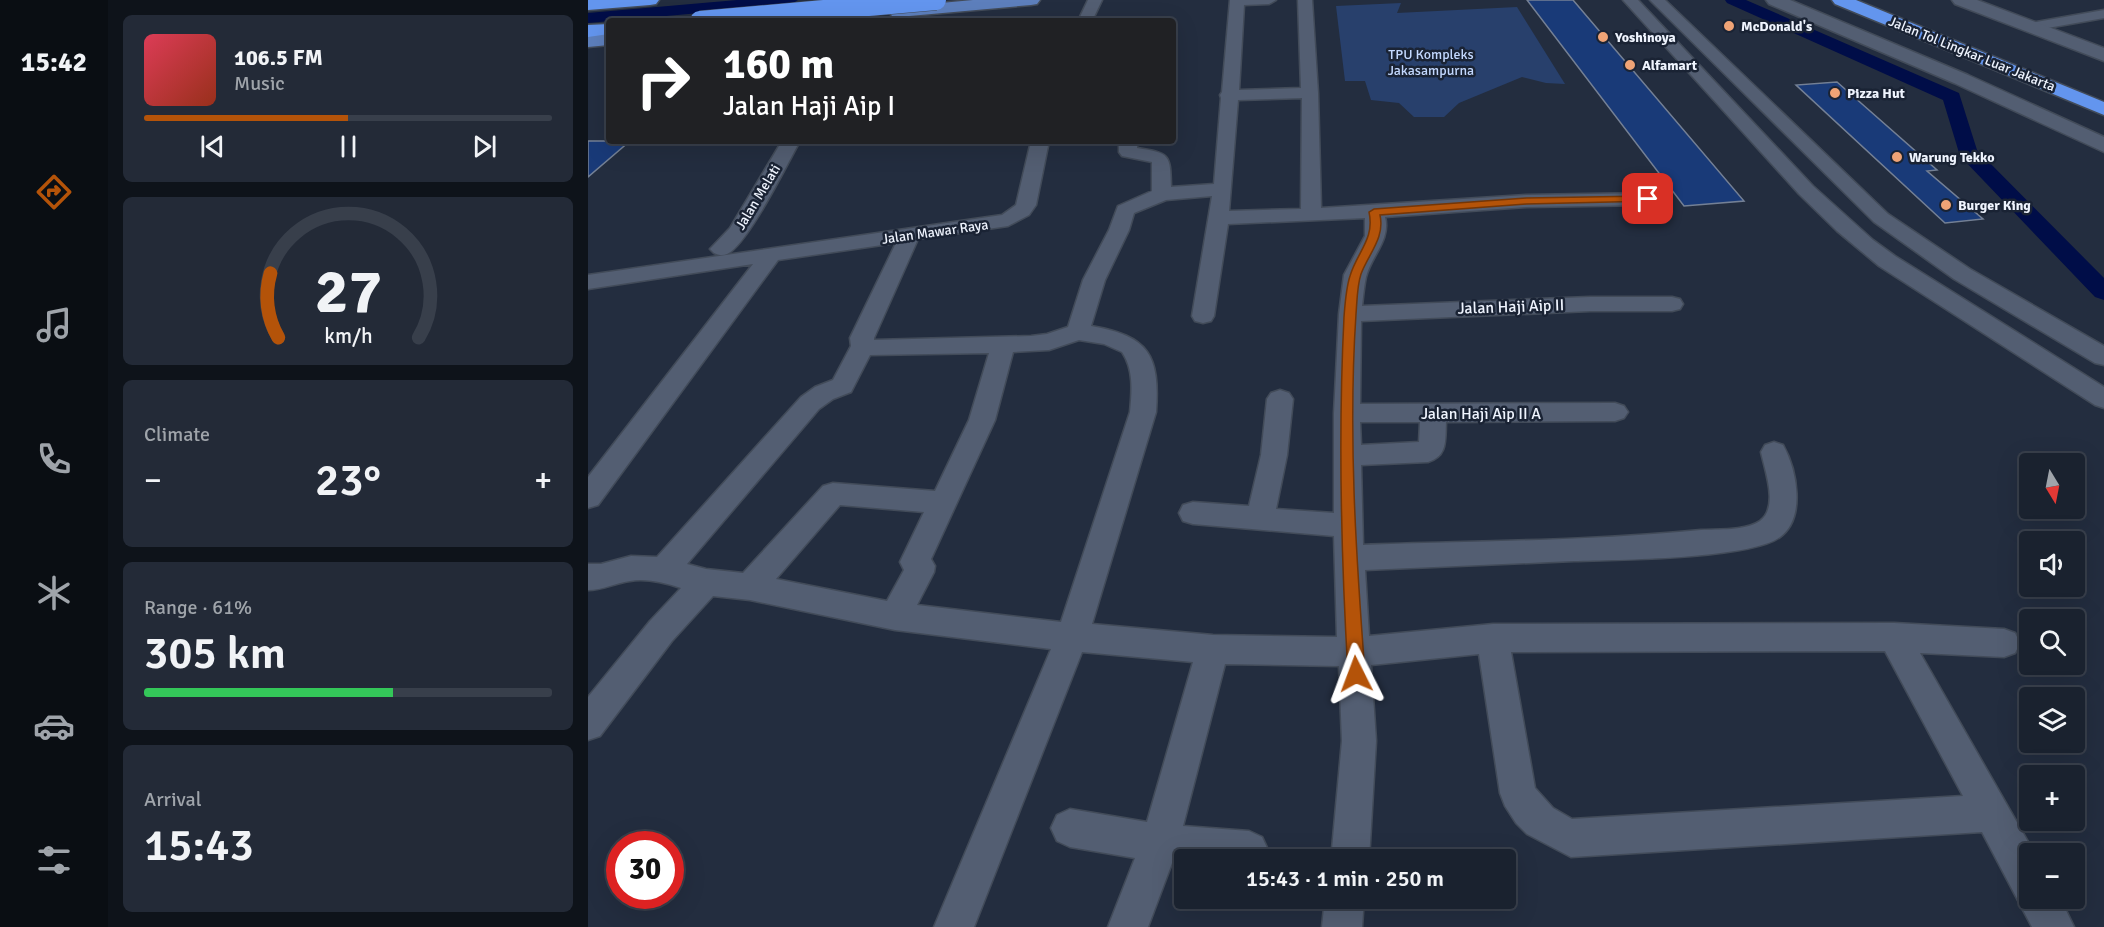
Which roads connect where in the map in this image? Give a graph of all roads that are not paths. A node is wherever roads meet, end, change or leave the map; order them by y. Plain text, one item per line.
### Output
1 (650, 0) edge
2 (936, 0) edge
3 (1031, 0) edge
4 (1095, 0) edge
5 (1269, 0) edge
6 (1305, 0) edge
7 (1630, 0) edge
8 (1657, 0) edge
9 (1775, 0) edge
10 (1841, 0) edge
11 (1883, 0) edge
12 (1961, 0) edge
13 (1238, 1) edge
14 (588, 5) edge
15 (1862, 9) junction
16 (843, 10) edge
17 (863, 12) edge
18 (2104, 15) edge
19 (734, 18) edge
20 (814, 18) edge
21 (1086, 18) edge
22 (2030, 27) junction
23 (606, 29) edge
24 (588, 31) edge
25 (606, 39) edge
26 (588, 41) edge
27 (2104, 55) edge
28 (2104, 90) edge
29 (1310, 93) junction
30 (1228, 95) junction
31 (2104, 109) edge
32 (2104, 122) edge
33 (789, 144) edge
34 (1043, 144) edge
35 (1128, 144) edge
36 (2104, 145) edge
37 (1222, 189) junction
38 (1162, 194) junction
39 (1648, 199) dead end
40 (1374, 212) junction
41 (1311, 213) junction
42 (1217, 218) junction
43 (910, 236) junction
44 (721, 249) dead end
45 (773, 253) junction
46 (588, 282) edge
47 (1672, 304) dead end
48 (1350, 314) junction
49 (1203, 316) dead end
50 (1078, 332) junction
51 (1003, 345) junction
52 (863, 346) junction
53 (2104, 357) edge
54 (1280, 399) dead end
55 (2104, 399) edge
56 (1615, 412) dead end
57 (1347, 413) junction
58 (1433, 414) junction
59 (1774, 452) dead end
60 (1348, 454) junction
61 (588, 497) edge
62 (942, 503) junction
63 (1192, 513) dead end
64 (1260, 519) junction
65 (1348, 526) junction
66 (1349, 558) junction
67 (664, 570) junction
68 (588, 577) edge
69 (705, 582) junction
70 (750, 587) junction
71 (895, 616) junction
72 (1072, 637) junction
73 (1894, 637) junction
74 (1493, 638) junction
75 (2004, 643) dead end
76 (1214, 650) junction
77 (1355, 652) junction
78 (588, 724) edge
79 (1991, 813) junction
80 (1070, 828) dead end
81 (1160, 843) junction
82 (1236, 849) edge
83 (1351, 849) edge
84 (2019, 863) edge
85 (1344, 909) edge
86 (2044, 909) edge
87 (954, 927) edge
88 (1128, 927) edge
89 (1342, 927) edge
90 (2054, 927) edge

1 - 14 highway
2 - 19 highway, bridge
3 - 17 main road
4 - 21 street
5 - 13 street
6 - 29 street
7 - 55 street
8 - 53 street
9 - 36 street
10 - 15 highway, Jalan Tol Lingkar Luar Jakarta
11 - 28 highway, Jalan Tol Lingkar Luar Jakarta
12 - 22 street
13 - 30 street
15 - 31 highway, Jalan Tol Lingkar Luar Jakarta
15 - 32 highway
16 - 17 main road
16 - 20 main road
18 - 22 street
22 - 27 street
23 - 24 highway
25 - 26 main road
29 - 30 street
29 - 41 street
30 - 37 street
33 - 44 street, Jalan Melati
34 - 43 street, Jalan Mawar Raya
35 - 38 street
37 - 38 street
37 - 42 street
38 - 50 street
39 - 40 street
40 - 41 street
40 - 48 street
41 - 42 street
42 - 49 street
43 - 45 street, Jalan Mawar Raya
43 - 52 street
45 - 46 street, Jalan Mawar Raya
45 - 61 street
47 - 48 street, Jalan Haji Aip II
48 - 57 street
50 - 51 street
50 - 72 street
51 - 52 street
51 - 62 street
52 - 67 street
54 - 64 street
56 - 58 street, Jalan Haji Aip II A
57 - 58 street, Jalan Haji Aip II A
57 - 60 street
58 - 60 street
59 - 66 street
60 - 65 street
62 - 70 street
62 - 71 street
63 - 64 street
64 - 65 street
65 - 66 street
66 - 77 street
67 - 68 street
67 - 69 street
69 - 70 street
69 - 78 street
70 - 71 street
71 - 72 street
72 - 76 street
72 - 87 street
73 - 74 street
73 - 75 street
73 - 79 street
74 - 77 street
74 - 79 street
76 - 77 street
76 - 81 street
77 - 83 street
79 - 84 street
80 - 81 street
81 - 82 street
81 - 88 street
85 - 89 street
86 - 90 street

